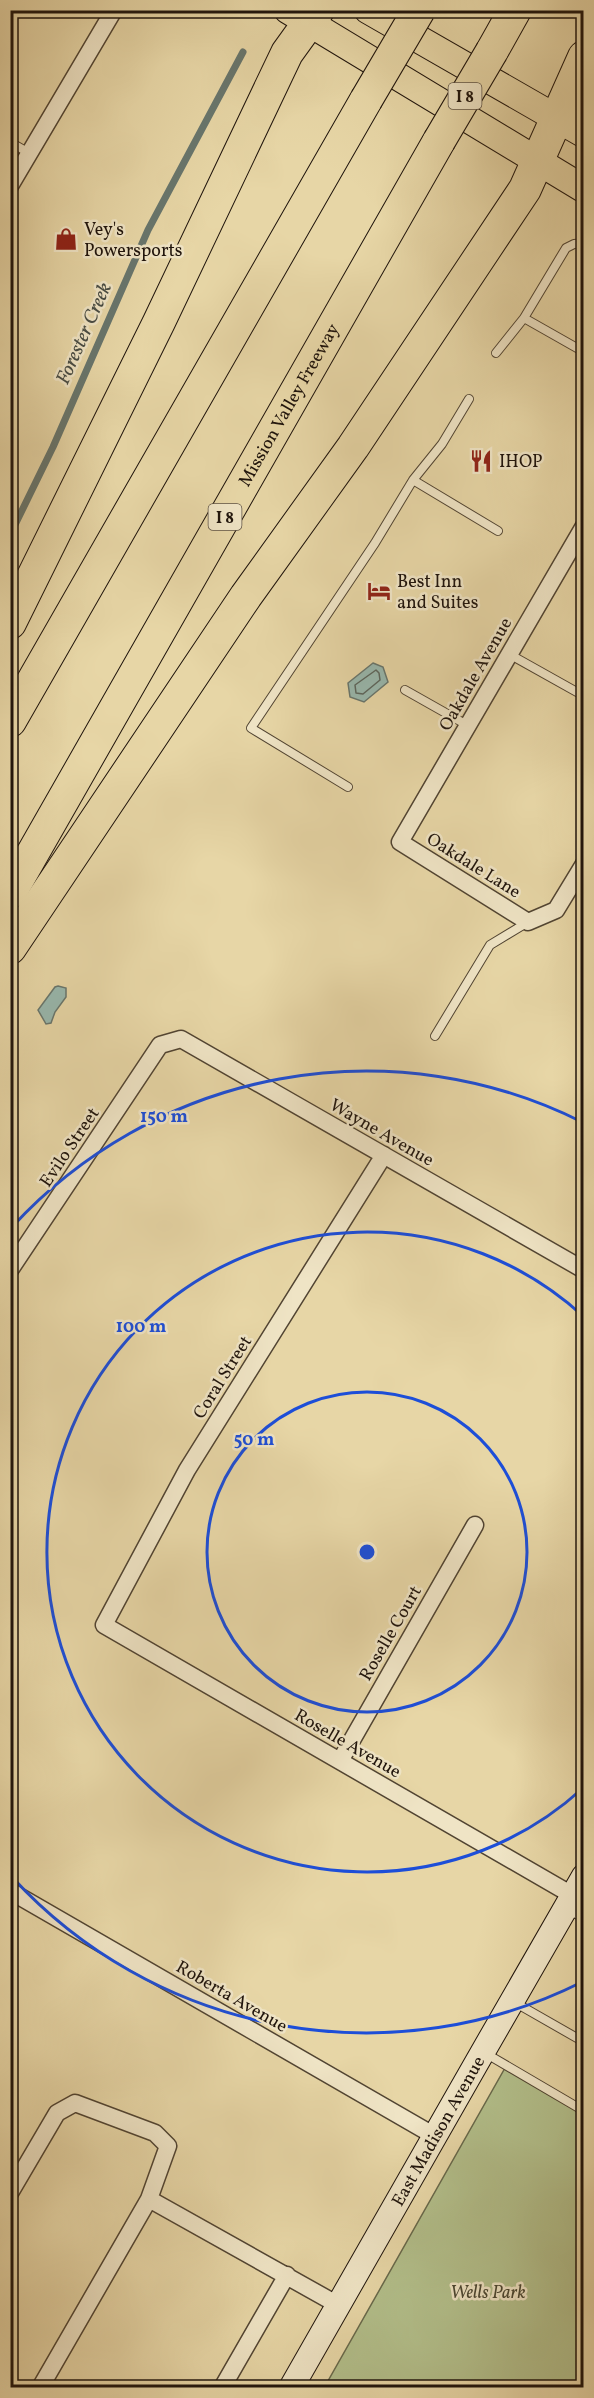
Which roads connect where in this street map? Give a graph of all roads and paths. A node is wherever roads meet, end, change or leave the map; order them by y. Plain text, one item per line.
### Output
1 (114, 10) edge
2 (368, 10) edge
3 (419, 10) edge
4 (515, 10) edge
5 (305, 15) edge
6 (584, 57) edge
7 (556, 117) junction
8 (584, 134) edge
9 (10, 142) edge
10 (29, 153) junction
11 (536, 162) junction
12 (10, 186) edge
13 (584, 189) edge
14 (584, 243) edge
15 (524, 318) junction
16 (584, 352) edge
17 (496, 353) dead end
18 (469, 399) dead end
19 (413, 480) junction
20 (584, 526) edge
21 (498, 531) dead end
22 (10, 623) edge
23 (509, 654) junction
24 (405, 690) dead end
25 (584, 696) edge
26 (10, 721) edge
27 (467, 725) junction
28 (348, 787) dead end
29 (400, 842) joint
30 (584, 864) edge
31 (10, 893) edge
32 (528, 922) junction
33 (10, 948) edge
34 (435, 1036) dead end
35 (160, 1045) joint
36 (384, 1155) junction
37 (10, 1270) edge
38 (584, 1270) edge
39 (475, 1525) dead end
40 (104, 1625) joint
41 (340, 1761) junction
42 (10, 1891) edge
43 (576, 1899) edge
44 (511, 2001) junction
45 (584, 2042) edge
46 (482, 2051) junction
47 (584, 2110) edge
48 (434, 2135) junction
49 (10, 2193) edge
50 (149, 2199) junction
51 (287, 2275) junction
52 (340, 2306) junction
53 (40, 2388) edge
54 (222, 2388) edge
55 (291, 2388) edge

1 - 10 street
2 - 7 main road
3 - 26 highway, bridge
4 - 31 highway, Mission Valley Freeway / I 8, bridge
5 - 11 main road
5 - 22 highway
6 - 7 highway
7 - 8 main road
7 - 11 highway
9 - 10 lane
10 - 12 street
11 - 13 main road
11 - 33 highway
14 - 15 lane
15 - 16 lane
15 - 17 lane
18 - 19 lane
19 - 21 lane
19 - 28 lane
20 - 23 street, Oakdale Avenue
23 - 25 lane
23 - 27 street, Oakdale Avenue
24 - 27 lane
27 - 29 street, Oakdale Avenue
29 - 32 street, Oakdale Lane
30 - 32 street
32 - 34 lane
35 - 36 street, Wayne Avenue
35 - 37 street, Evilo Street
36 - 38 street, Wayne Avenue
36 - 40 street, Coral Street
39 - 41 street, Roselle Court
40 - 41 street, Roselle Avenue
41 - 43 street, Roselle Avenue
42 - 48 street, Roberta Avenue
43 - 44 street, East Madison Avenue
44 - 45 lane
44 - 46 street, East Madison Avenue
46 - 47 lane
46 - 48 street, East Madison Avenue
48 - 52 street, East Madison Avenue
49 - 50 street
50 - 51 street
50 - 53 street
51 - 52 street
51 - 54 street
52 - 55 street, East Madison Avenue

